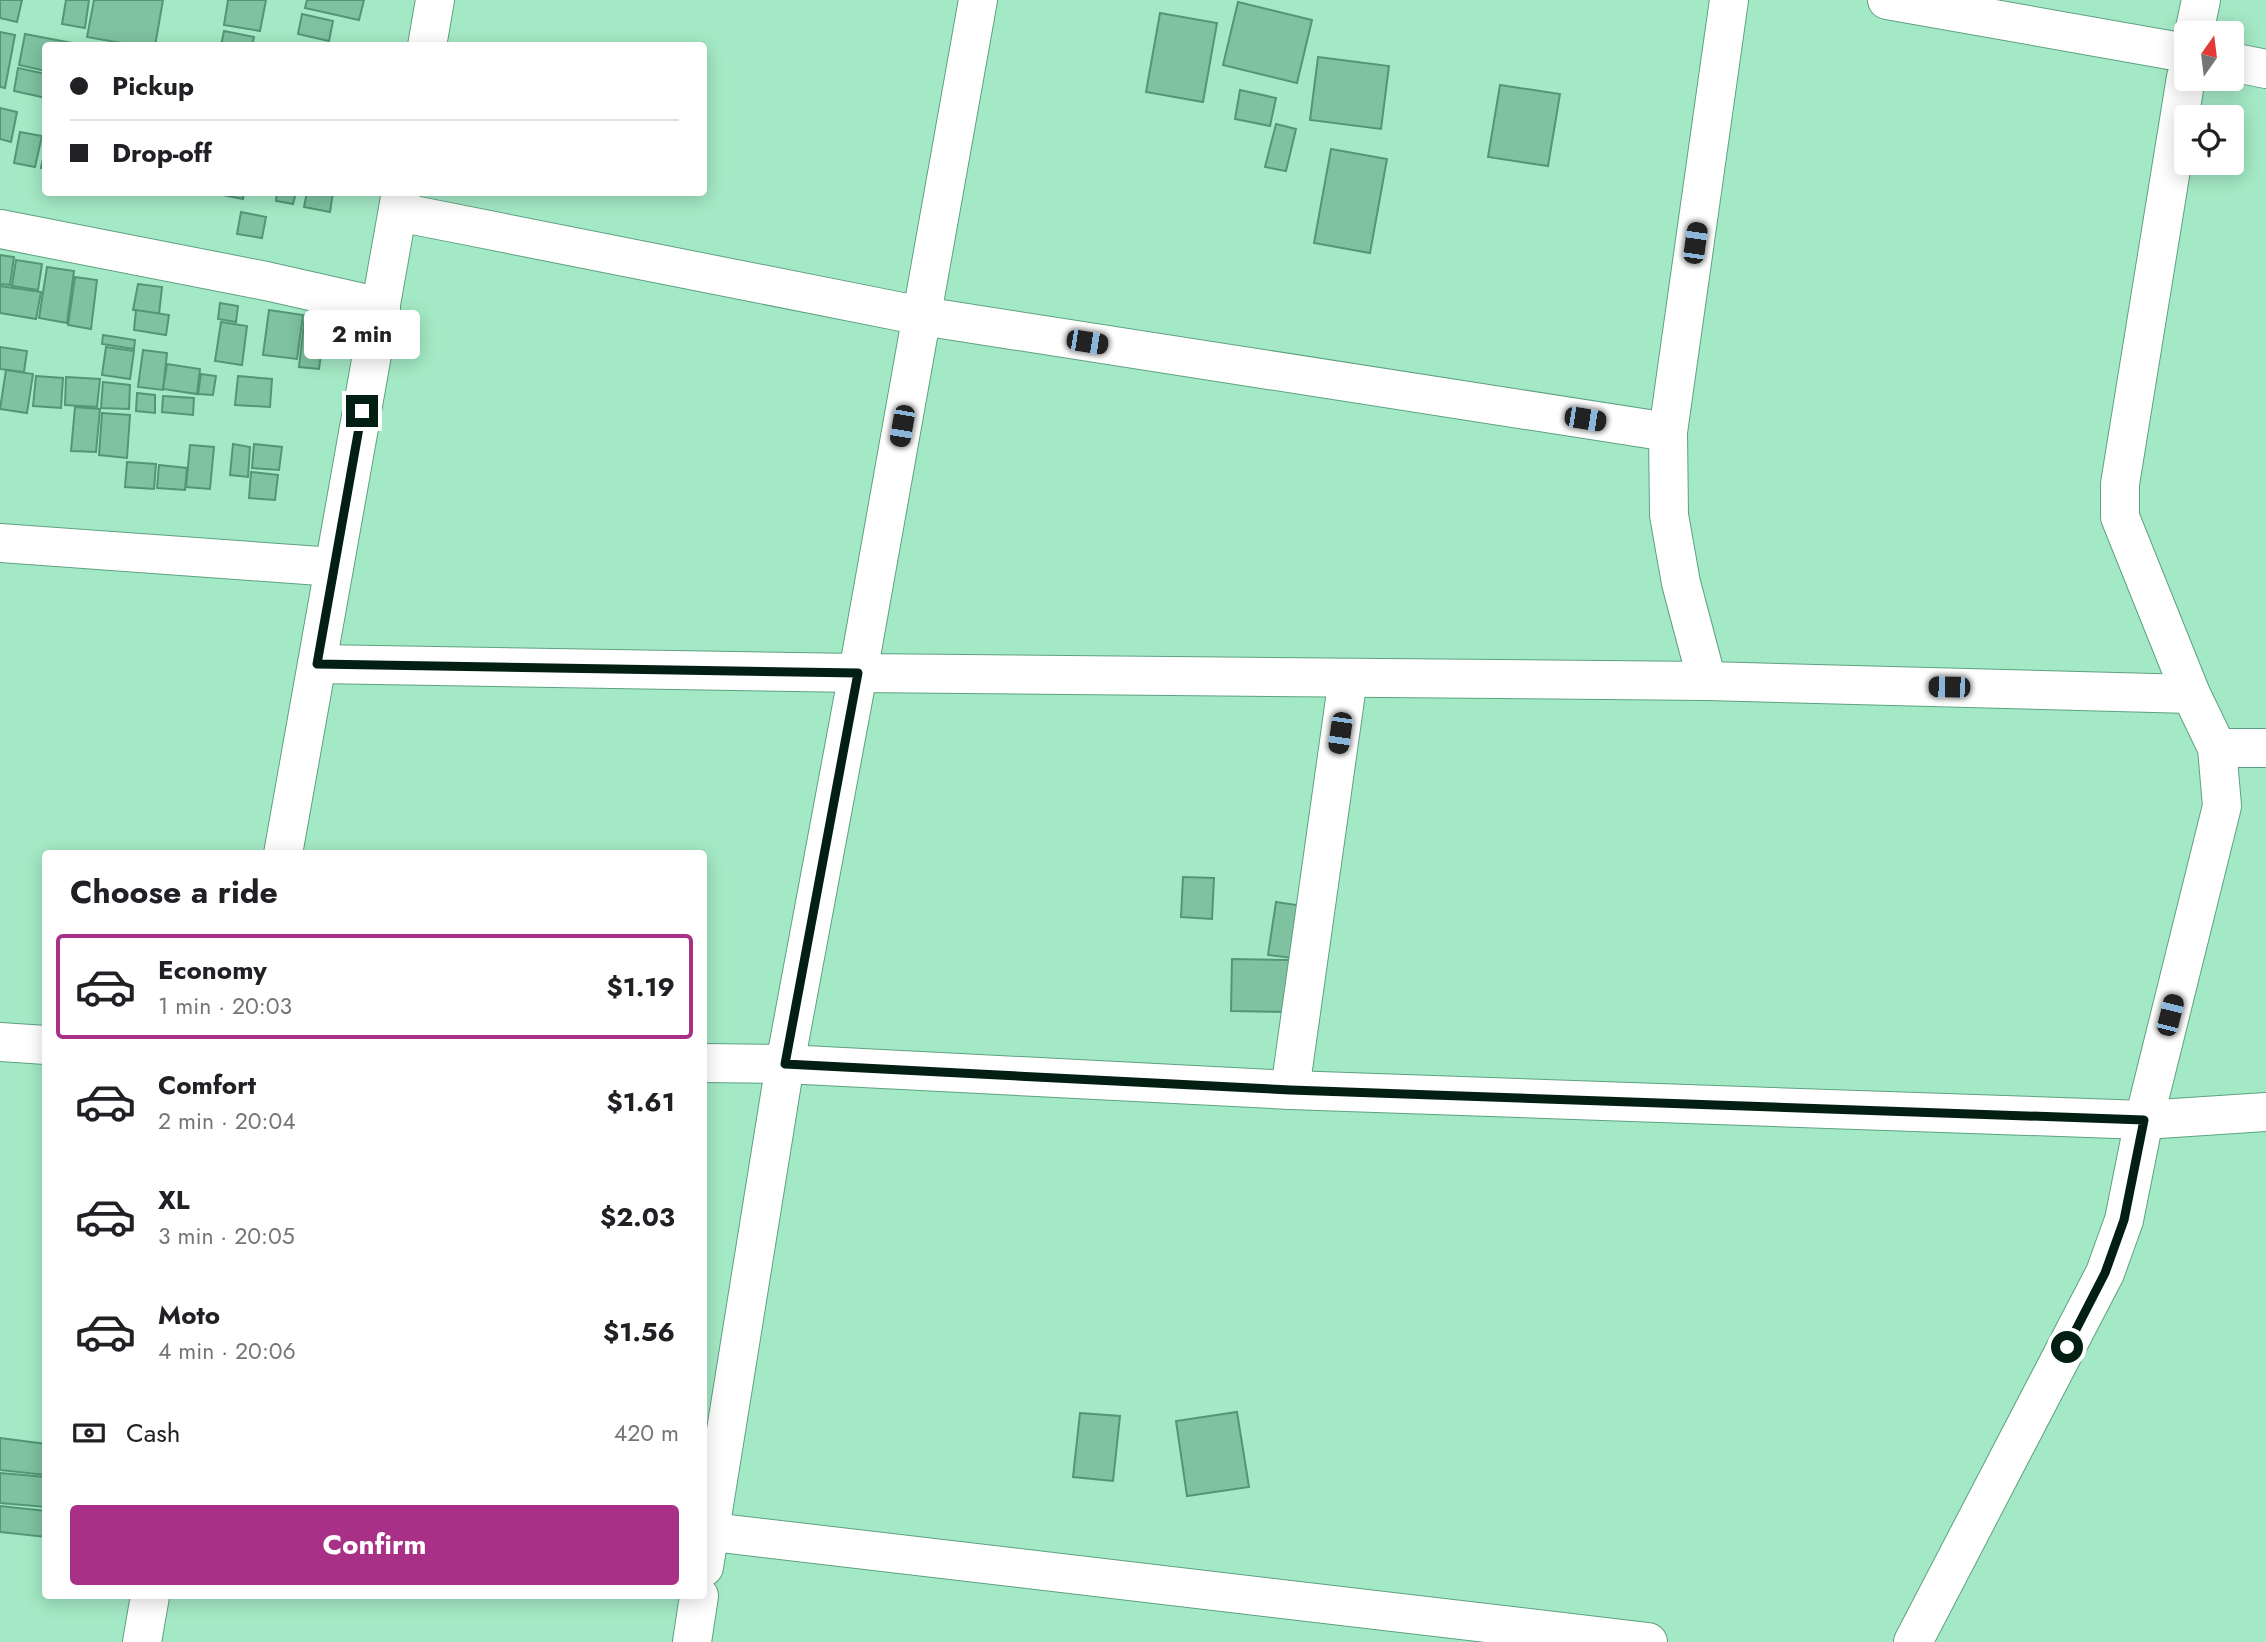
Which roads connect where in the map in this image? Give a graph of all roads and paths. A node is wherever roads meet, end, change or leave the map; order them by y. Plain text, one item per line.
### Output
1 (435, 0) edge
2 (978, 0) edge
3 (1729, 0) edge
4 (1887, 0) edge
5 (2201, 0) edge
6 (2197, 21) edge
7 (428, 42) edge
8 (2174, 51) edge
9 (2244, 65) edge
10 (2266, 69) edge
11 (2184, 91) edge
12 (399, 202) edge
13 (0, 229) edge
14 (381, 307) junction
15 (922, 316) junction
16 (1668, 432) junction
17 (0, 543) edge
18 (334, 567) junction
19 (317, 664) junction
20 (858, 673) junction
21 (1348, 678) junction
22 (1707, 681) junction
23 (2191, 694) junction
24 (2217, 748) junction
25 (2266, 748) edge
26 (284, 850) edge
27 (0, 1042) edge
28 (42, 1045) edge
29 (707, 1063) edge
30 (785, 1064) junction
31 (1290, 1090) junction
32 (2266, 1112) edge
33 (2144, 1120) junction
34 (707, 1531) edge
35 (707, 1543) edge
36 (149, 1599) edge
37 (699, 1599) edge
38 (1445, 1631) edge
39 (142, 1642) edge
40 (692, 1642) edge
41 (1648, 1642) edge
42 (1913, 1642) edge

1 - 7 street
2 - 15 street
3 - 16 street
4 - 8 street
5 - 6 street
9 - 10 street
11 - 23 street
12 - 14 street
12 - 15 street
13 - 14 street
14 - 18 street
15 - 16 street
15 - 20 street
16 - 22 street
17 - 18 street
18 - 19 street
19 - 20 street
19 - 26 street
20 - 21 street
20 - 30 street
21 - 22 street
21 - 31 street
22 - 23 street
23 - 24 street
24 - 25 street
24 - 33 street
27 - 28 street
29 - 30 street
30 - 31 street
30 - 34 street
31 - 33 street
32 - 33 street
33 - 42 street
35 - 38 street
36 - 39 street
37 - 40 street
38 - 41 street

